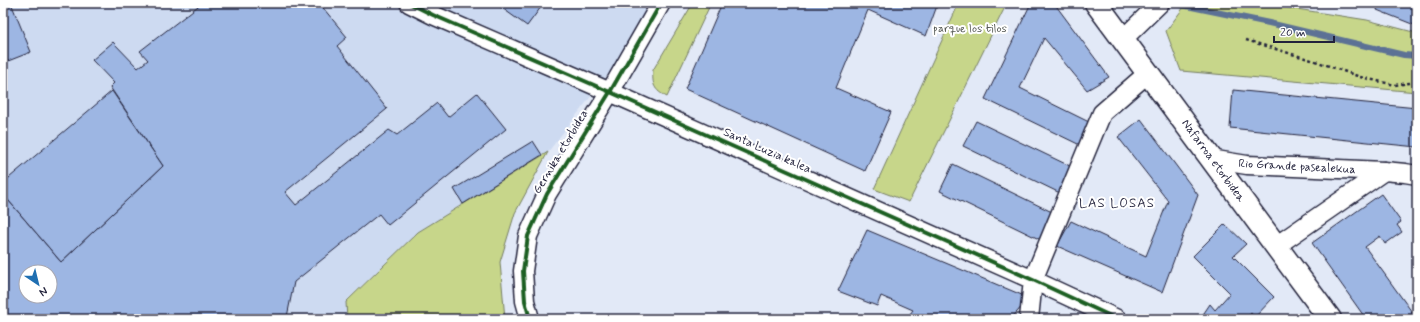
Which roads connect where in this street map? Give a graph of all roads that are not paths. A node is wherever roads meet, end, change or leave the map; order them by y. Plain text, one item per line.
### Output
1 (409, 3) edge
2 (661, 3) edge
3 (1096, 3) edge
4 (1160, 3) edge
5 (1123, 39) junction
6 (1148, 73) junction
7 (610, 92) junction
8 (1210, 159) junction
9 (1384, 171) junction
10 (1417, 175) edge
11 (1276, 246) junction
12 (1033, 280) junction
13 (530, 319) edge
14 (1029, 319) edge
15 (1116, 319) edge
16 (1330, 319) edge

1 - 7 street, Santa Luzia kalea
2 - 7 street, Gernika etorbidea
3 - 5 main road, Nafarroa etorbidea
4 - 5 street
5 - 6 main road, Nafarroa etorbidea
6 - 8 main road, Nafarroa etorbidea
6 - 12 street
7 - 12 street, Santa Luzia kalea
7 - 13 street, Gernika etorbidea
8 - 9 street, Rio Grande pasealekua
8 - 11 main road, Nafarroa etorbidea
9 - 10 street, Rio Grande pasealekua
9 - 11 street, Rio Grande pasealekua
11 - 16 main road, Nafarroa etorbidea
12 - 14 street
12 - 15 street, Santa Luzia kalea

